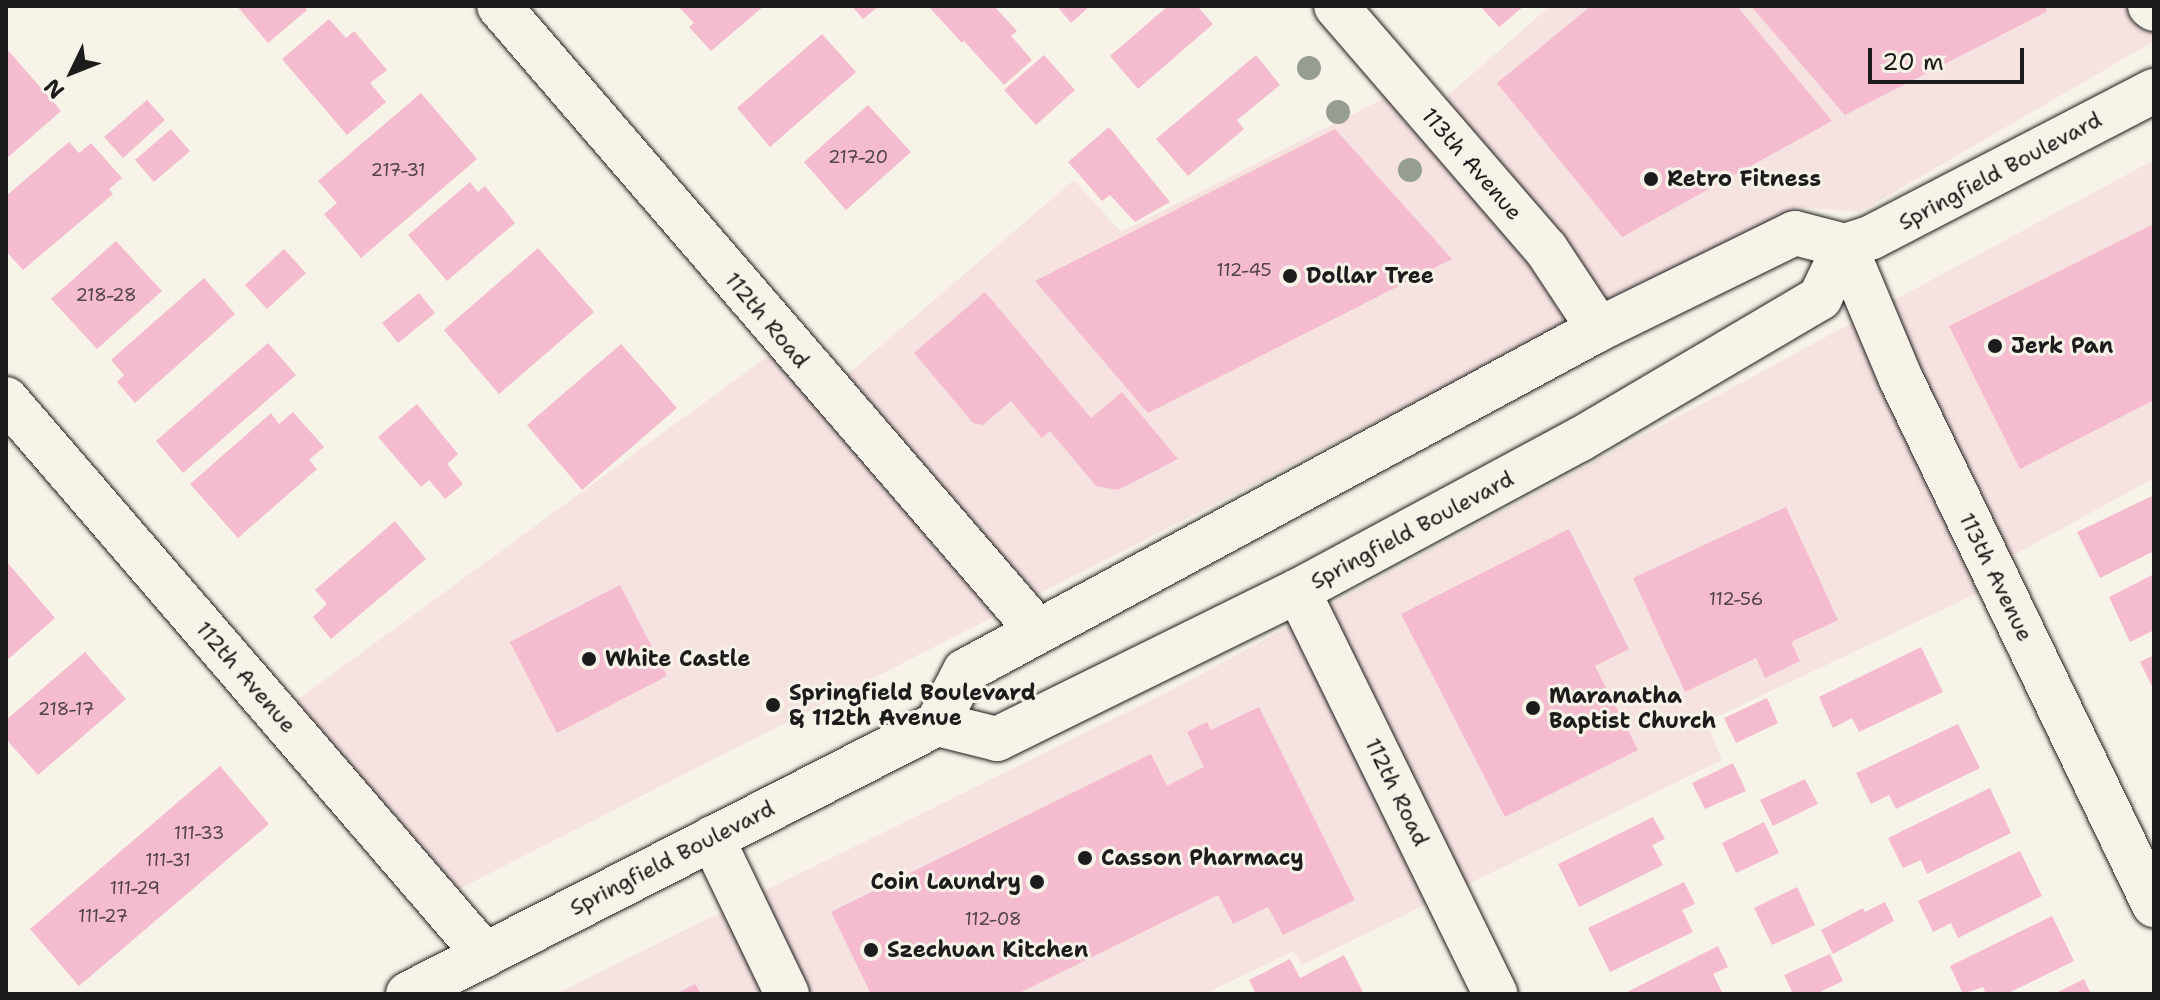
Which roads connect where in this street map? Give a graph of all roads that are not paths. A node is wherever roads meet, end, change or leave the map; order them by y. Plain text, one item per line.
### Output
1 (499, 6) edge
2 (1336, 6) edge
3 (2154, 91) edge
4 (1845, 246) junction
5 (1599, 329) junction
6 (6, 399) edge
7 (1298, 591) junction
8 (1038, 631) junction
9 (937, 724) junction
10 (712, 838) junction
11 (2154, 905) edge
12 (485, 955) junction
13 (408, 994) edge
14 (787, 994) edge
15 (1495, 994) edge

1 - 8 street, 112th Road
2 - 5 street, 113th Avenue
3 - 4 street, Springfield Boulevard
4 - 5 street
4 - 7 street, Springfield Boulevard
4 - 11 street, 113th Avenue
5 - 8 street
6 - 12 street, 112th Avenue
7 - 9 street, Springfield Boulevard
7 - 15 street, 112th Road
8 - 9 street
9 - 10 street, Springfield Boulevard
10 - 12 street, Springfield Boulevard
10 - 14 street
12 - 13 street, Springfield Boulevard

